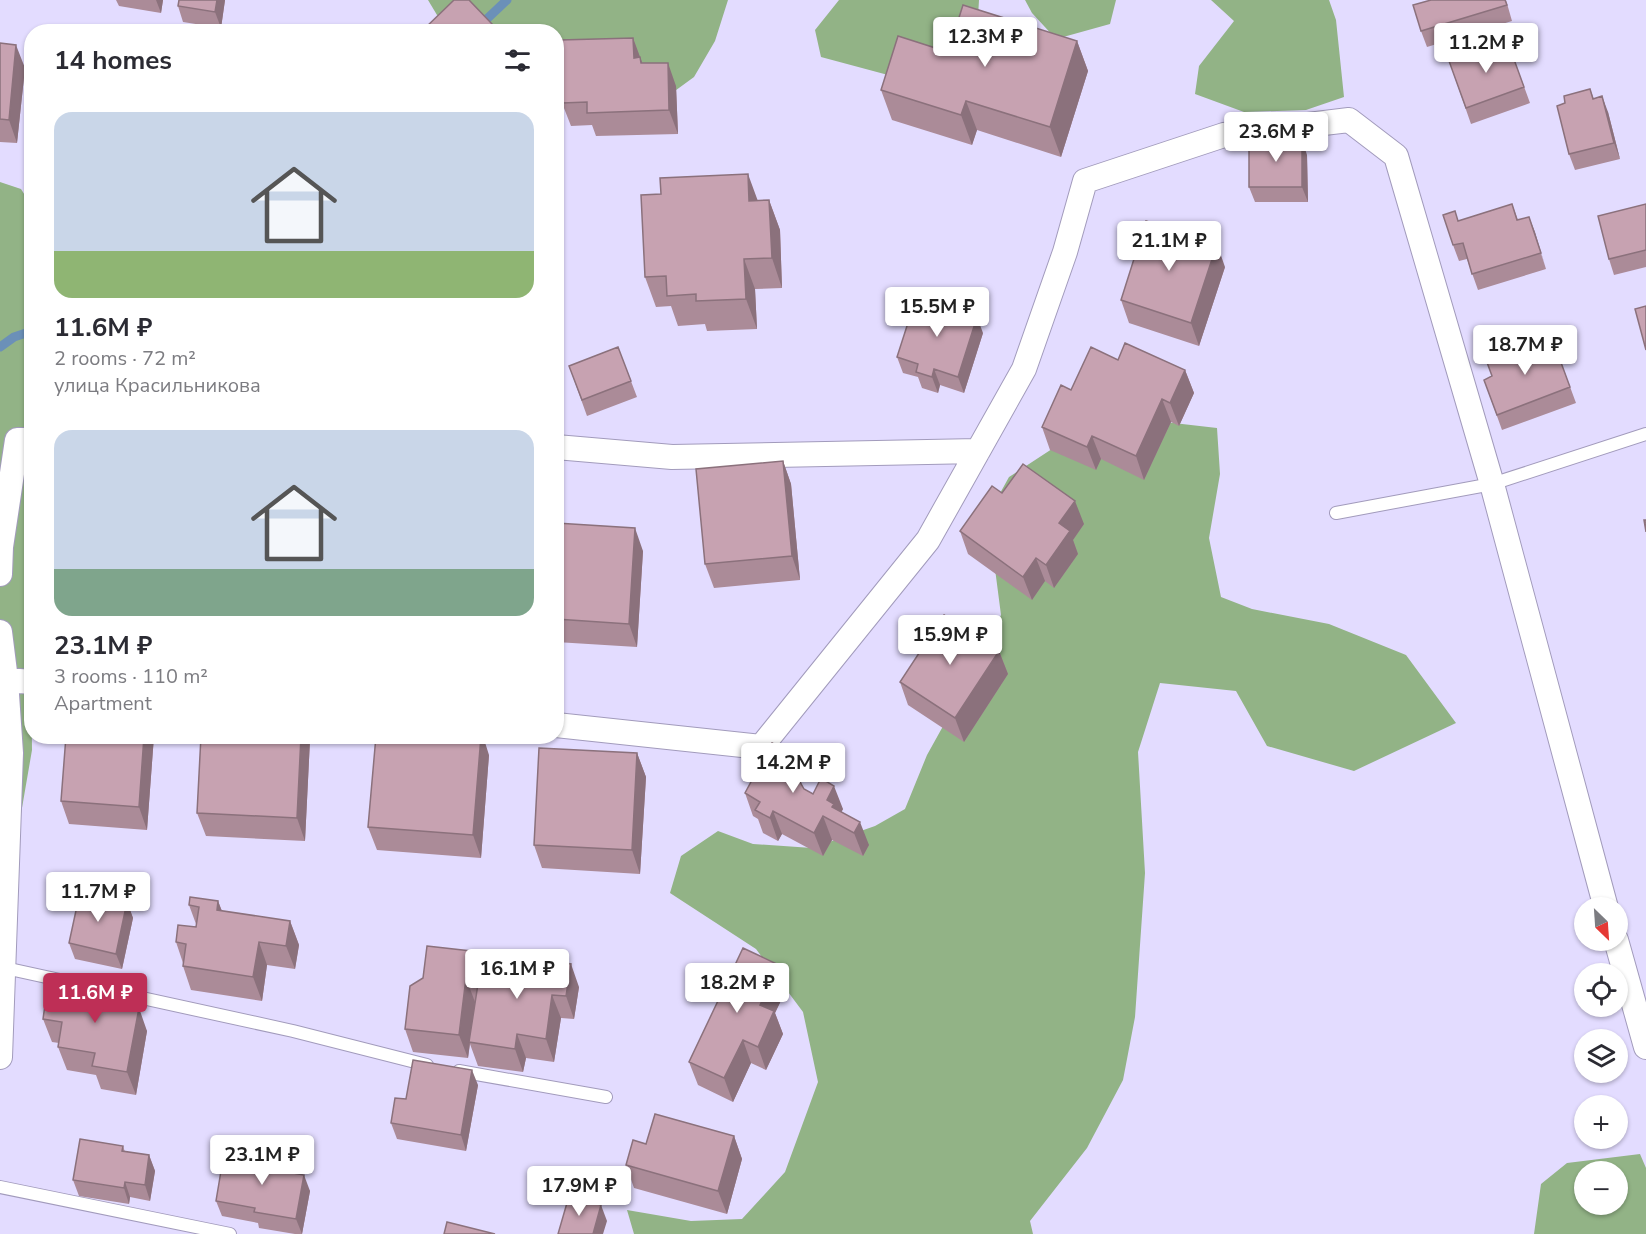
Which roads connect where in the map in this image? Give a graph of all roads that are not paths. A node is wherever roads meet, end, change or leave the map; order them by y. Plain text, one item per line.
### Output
1 (1646, 434) edge
2 (24, 440) edge
3 (564, 448) edge
4 (978, 451) junction
5 (1492, 484) junction
6 (1336, 513) dead end
7 (0, 574) edge
8 (0, 632) edge
9 (6, 680) junction
10 (24, 681) edge
11 (564, 726) edge
12 (1603, 897) edge
13 (1619, 951) edge
14 (4, 968) junction
15 (1646, 1047) edge
16 (0, 1057) edge
17 (606, 1097) dead end
18 (0, 1187) edge
19 (230, 1234) edge

1 - 5 lane
2 - 7 street
3 - 4 street
4 - 5 street
4 - 11 street
5 - 6 lane
5 - 12 street
8 - 9 street
9 - 10 street
9 - 14 street
13 - 15 street
14 - 16 street
14 - 17 lane
18 - 19 lane

